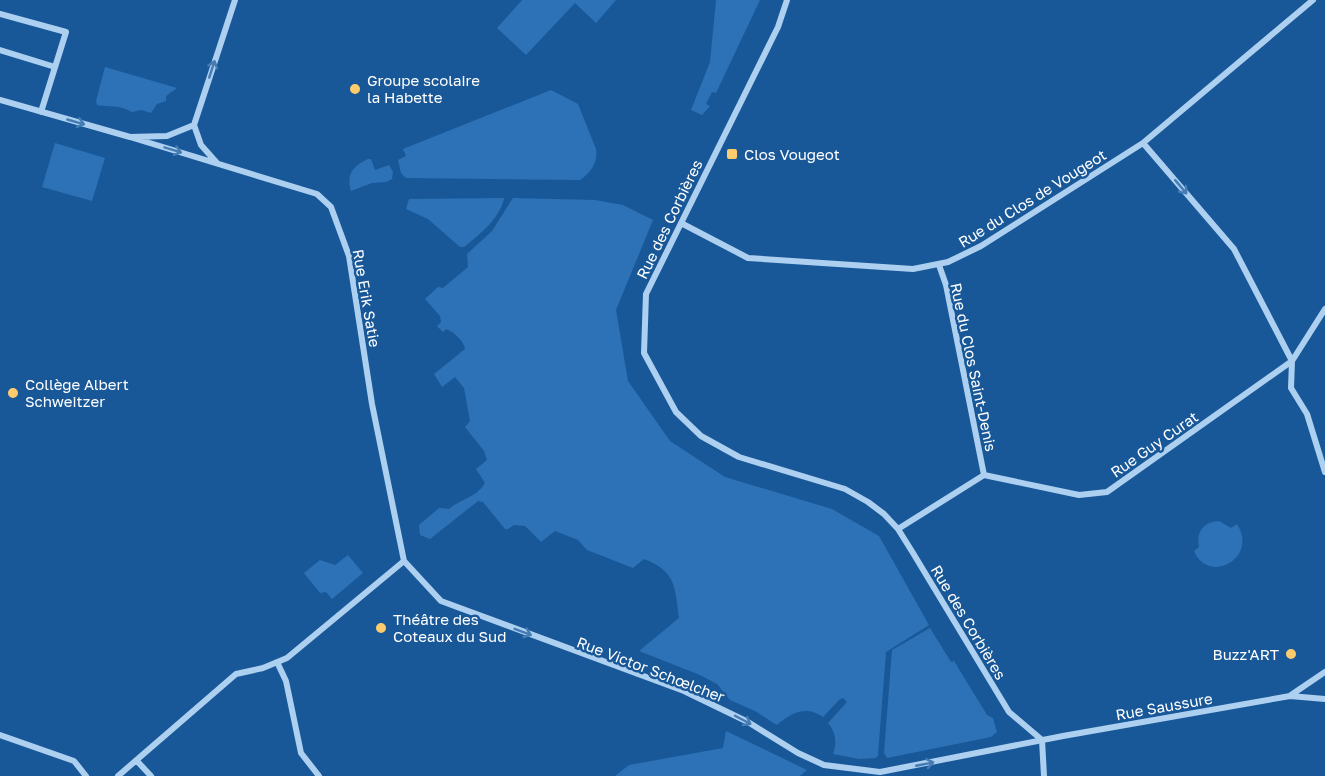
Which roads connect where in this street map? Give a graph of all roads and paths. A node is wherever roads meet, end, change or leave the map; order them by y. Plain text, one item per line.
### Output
1 (235, 0) edge
2 (787, 0) edge
3 (1312, 0) edge
4 (0, 14) edge
5 (0, 50) edge
6 (55, 67) junction
7 (0, 100) edge
8 (41, 111) junction
9 (194, 125) junction
10 (130, 137) junction
11 (1143, 143) junction
12 (217, 163) junction
13 (681, 223) junction
14 (939, 265) junction
15 (1325, 309) edge
16 (1292, 362) junction
17 (1325, 472) edge
18 (984, 475) junction
19 (898, 529) junction
20 (404, 561) junction
21 (277, 662) junction
22 (1325, 672) edge
23 (1290, 696) junction
24 (1325, 699) edge
25 (0, 735) edge
26 (1042, 740) junction
27 (137, 761) junction
28 (86, 776) edge
29 (118, 776) edge
30 (151, 776) edge
31 (319, 776) edge
32 (1044, 776) edge

9 -> 1 street
2 - 13 street, Rue des Corbières
3 - 11 street, Rue du Clos de Vougeot
4 - 6 street
5 - 6 street
6 - 8 street
7 - 8 street, Rue Erik Satie
8 -> 10 street, Rue Erik Satie
9 - 10 street
9 - 12 street
10 -> 12 street, Rue Erik Satie
11 - 14 street, Rue du Clos de Vougeot
11 -> 16 street
12 - 20 street, Rue Erik Satie
13 - 14 street, Rue du Clos de Vougeot
13 - 19 street, Rue des Corbières
14 - 18 street, Rue du Clos Saint-Denis
15 - 16 street, Rue Guy Curat
16 - 17 street
16 - 18 street, Rue Guy Curat
18 - 19 street
19 - 26 street, Rue des Corbières
20 - 21 street
20 -> 26 street, Rue Victor Schœlcher
21 - 27 street
21 - 31 street
22 - 23 street, Rue Saussure
23 - 24 street, Rue Saussure
23 - 26 street, Rue Saussure
25 - 28 street
26 - 32 street
27 - 29 street
27 - 30 street

